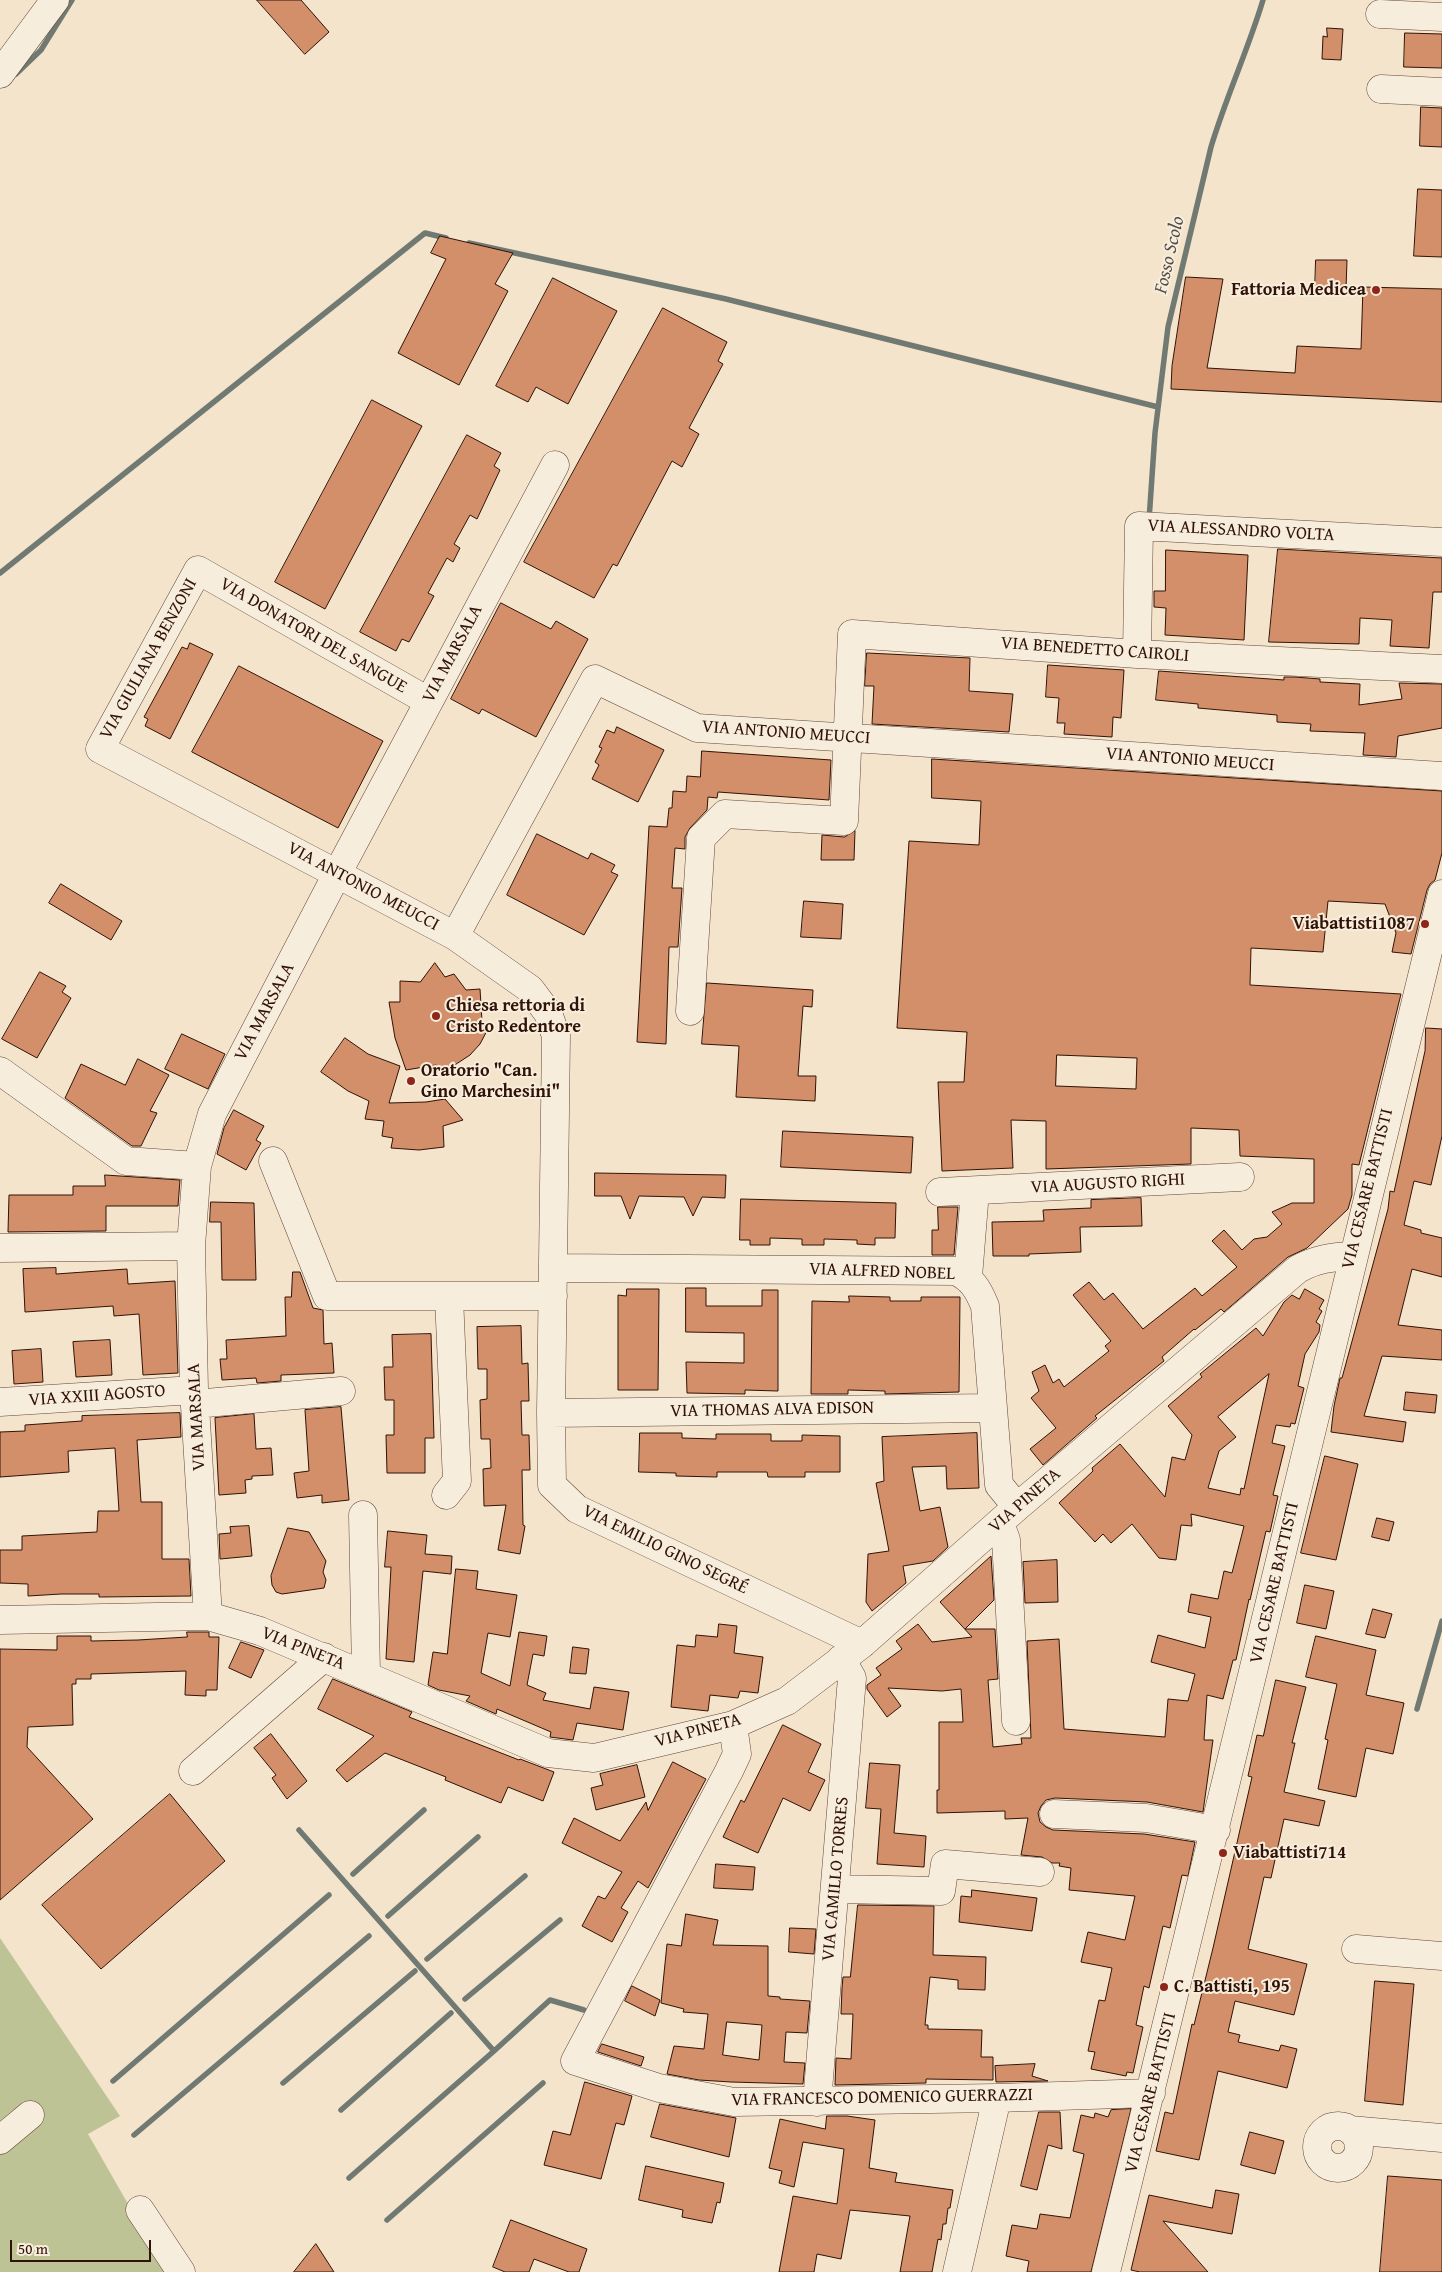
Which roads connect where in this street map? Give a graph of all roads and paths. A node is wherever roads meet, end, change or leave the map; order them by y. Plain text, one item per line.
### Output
1 (55, 0) edge
2 (1380, 14) dead end
3 (1442, 17) edge
4 (0, 74) edge
5 (1381, 89) dead end
6 (1442, 92) edge
7 (555, 465) dead end
8 (1442, 542) edge
9 (198, 570) joint
10 (1137, 654) junction
11 (1442, 668) edge
12 (428, 701) junction
13 (848, 738) junction
14 (100, 749) joint
15 (1442, 776) edge
16 (337, 874) junction
17 (1442, 894) edge
18 (455, 936) junction
19 (690, 1011) dead end
20 (0, 1071) edge
21 (273, 1161) dead end
22 (198, 1166) junction
23 (1240, 1177) dead end
24 (975, 1191) junction
25 (940, 1192) dead end
26 (191, 1246) junction
27 (0, 1248) edge
28 (1351, 1256) junction
29 (553, 1268) junction
30 (968, 1277) junction
31 (552, 1296) junction
32 (449, 1297) junction
33 (341, 1390) dead end
34 (195, 1397) junction
35 (0, 1402) edge
36 (993, 1408) junction
37 (551, 1413) junction
38 (446, 1495) dead end
39 (362, 1515) dead end
40 (1009, 1515) junction
41 (208, 1616) junction
42 (0, 1620) edge
43 (818, 1623) junction
44 (324, 1657) junction
45 (841, 1659) junction
46 (366, 1674) junction
47 (1016, 1722) dead end
48 (733, 1724) junction
49 (192, 1771) dead end
50 (1054, 1814) dead end
51 (1216, 1830) junction
52 (1040, 1872) dead end
53 (836, 1889) junction
54 (1356, 1949) dead end
55 (1442, 1956) edge
56 (1151, 2093) junction
57 (997, 2098) junction
58 (816, 2102) junction
59 (30, 2115) dead end
60 (1350, 2130) dead end
61 (1442, 2138) edge
62 (0, 2140) edge
63 (140, 2210) dead end
64 (181, 2272) edge
65 (957, 2272) edge
66 (1106, 2272) edge

1 - 4 street
2 - 3 street
5 - 6 street
7 - 12 street, VIA MARSALA
8 - 10 street, VIA ALESSANDRO VOLTA
9 - 12 street, VIA DONATORI DEL SANGUE
9 - 14 street, VIA GIULIANA BENZONI
10 - 11 street, VIA BENEDETTO CAIROLI
10 - 13 street, VIA BENEDETTO CAIROLI
12 - 16 street, VIA MARSALA
13 - 15 street, VIA ANTONIO MEUCCI
13 - 18 street, VIA ANTONIO MEUCCI
13 - 19 street
14 - 16 street, VIA ANTONIO MEUCCI
16 - 18 street, VIA ANTONIO MEUCCI
16 - 22 street, VIA MARSALA
17 - 28 street, VIA CESARE BATTISTI
18 - 29 street, VIA EMILIO GINO SEGRÉ
20 - 22 street
21 - 32 street
22 - 26 street, VIA MARSALA
23 - 24 street, VIA AUGUSTO RIGHI
24 - 25 street, VIA AUGUSTO RIGHI
24 - 30 street
26 - 27 street
26 - 34 street, VIA MARSALA
28 - 40 street, VIA PINETA
28 - 51 street, VIA CESARE BATTISTI
29 - 30 street, VIA ALFRED NOBEL
29 - 31 street, VIA EMILIO GINO SEGRÉ
30 - 36 street, VIA ALFRED NOBEL
31 - 32 street
31 - 37 street, VIA EMILIO GINO SEGRÉ
32 - 38 street
33 - 34 street, VIA XXIII AGOSTO
34 - 35 street, VIA XXIII AGOSTO
34 - 41 street, VIA MARSALA
36 - 37 street, VIA THOMAS ALVA EDISON
36 - 40 street, VIA ALFRED NOBEL
37 - 43 street, VIA EMILIO GINO SEGRÉ
39 - 46 street
40 - 45 street, VIA PINETA
40 - 47 street
41 - 42 street, VIA PINETA
41 - 44 street, VIA PINETA
43 - 45 street, VIA EMILIO GINO SEGRÉ
43 - 45 street
44 - 46 street, VIA PINETA
44 - 49 street
45 - 48 street, VIA PINETA
45 - 53 street, VIA CAMILLO TORRES
46 - 48 street, VIA PINETA
48 - 58 street, VIA FRANCESCO DOMENICO GUERRAZZI
50 - 51 street
51 - 56 street, VIA CESARE BATTISTI
52 - 53 street
53 - 58 street, VIA CAMILLO TORRES
54 - 55 street
56 - 57 street, VIA FRANCESCO DOMENICO GUERRAZZI
56 - 66 street, VIA CESARE BATTISTI
57 - 58 street, VIA FRANCESCO DOMENICO GUERRAZZI
57 - 65 street
59 - 62 street
60 - 61 street
63 - 64 street

